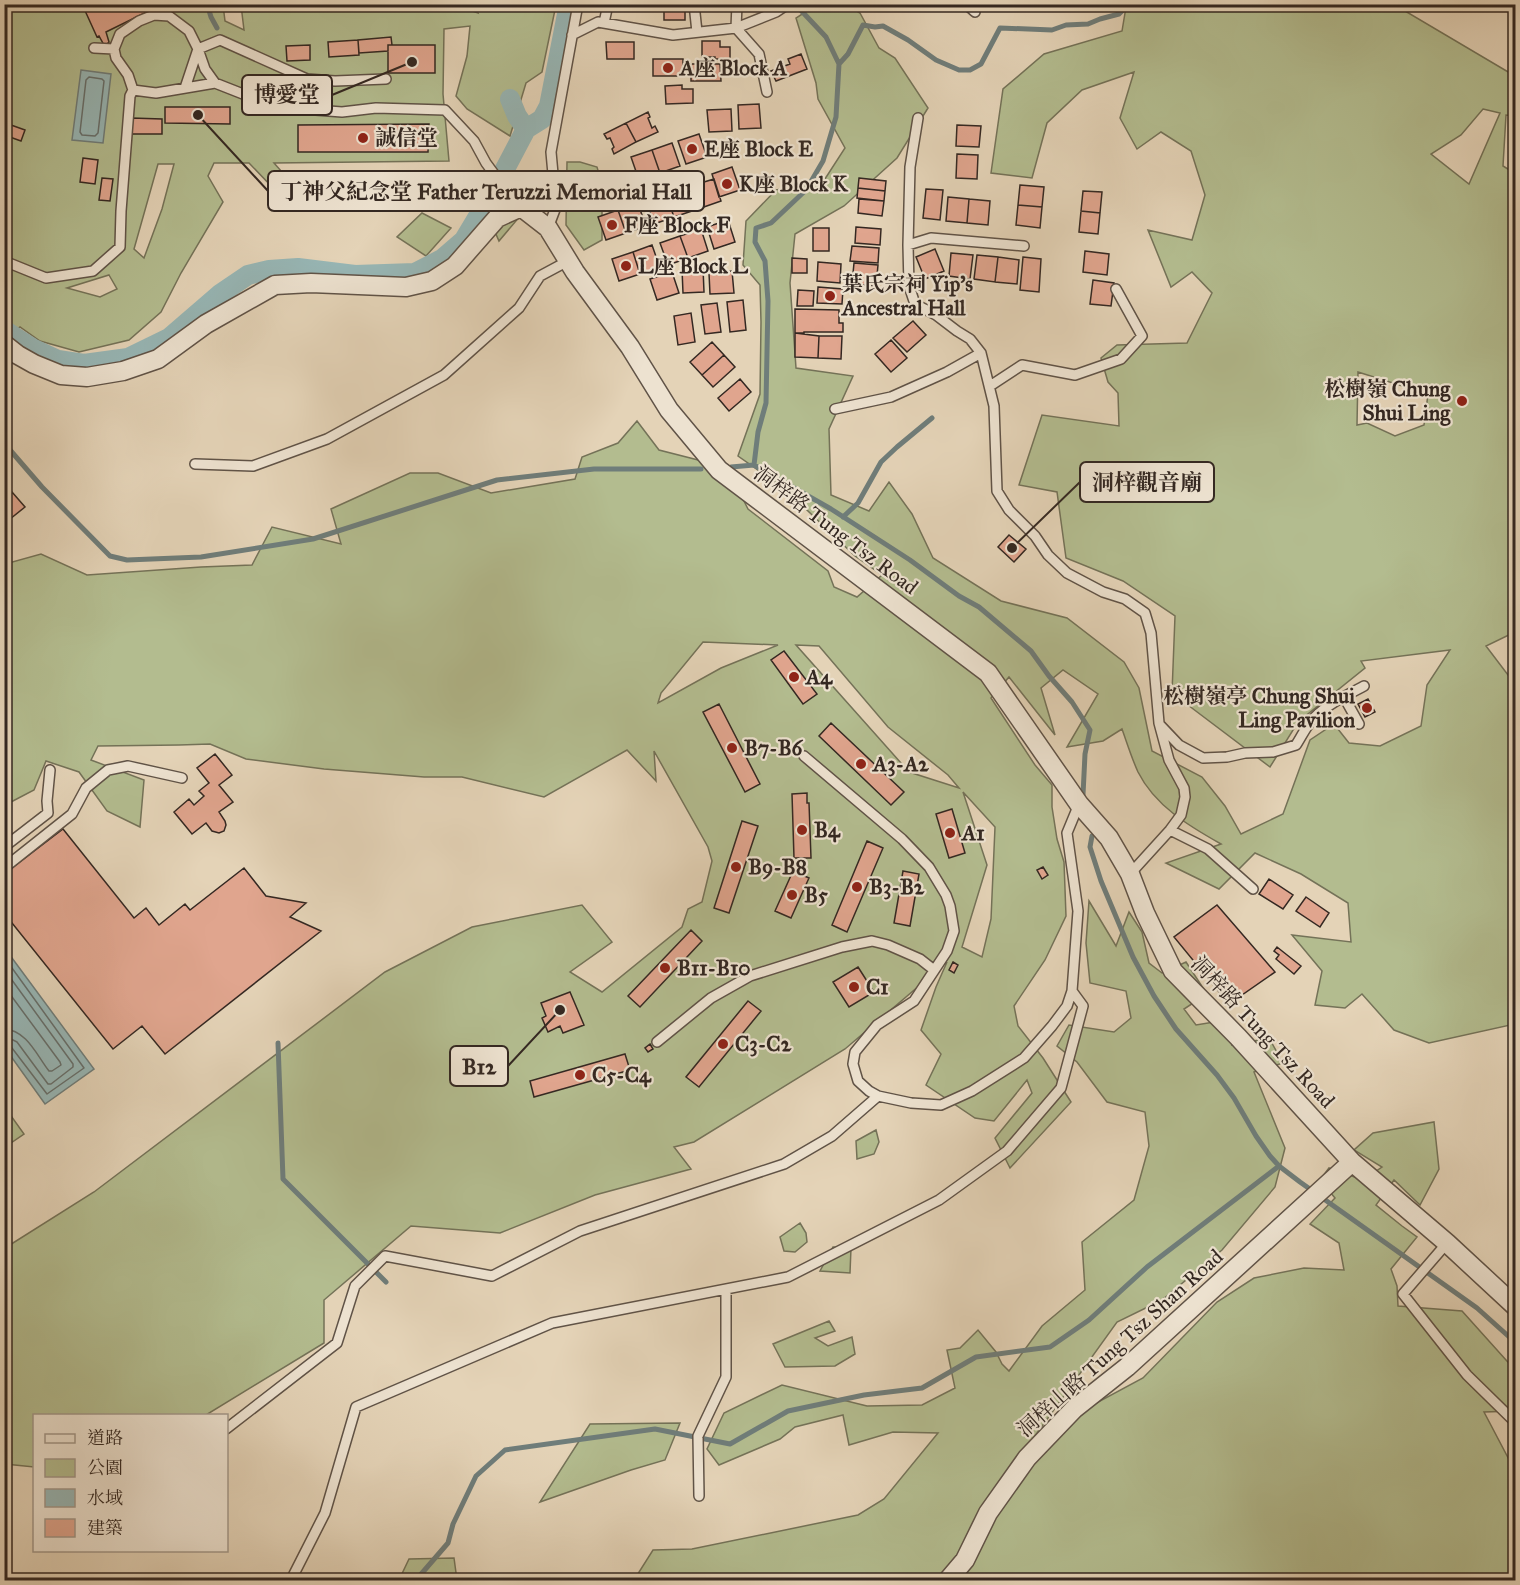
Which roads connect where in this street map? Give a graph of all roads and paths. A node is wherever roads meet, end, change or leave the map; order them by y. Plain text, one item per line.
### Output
1 (171, 4) edge
2 (578, 4) edge
3 (608, 4) edge
4 (694, 4) edge
5 (737, 4) edge
6 (788, 4) edge
7 (966, 4) edge
8 (975, 12) dead end
9 (169, 16) junction
10 (604, 23) junction
11 (736, 28) junction
12 (697, 32) junction
13 (572, 35) junction
14 (94, 48) dead end
15 (114, 49) junction
16 (198, 49) junction
17 (386, 79) dead end
18 (215, 83) junction
19 (185, 88) junction
20 (132, 90) junction
21 (767, 92) dead end
22 (918, 118) dead end
23 (516, 202) junction
24 (548, 228) junction
25 (908, 245) junction
26 (1024, 246) dead end
27 (4, 261) edge
28 (568, 261) junction
29 (1116, 289) dead end
30 (9, 353) edge
31 (981, 353) junction
32 (990, 386) junction
33 (835, 409) dead end
34 (195, 464) dead end
35 (1364, 686) dead end
36 (1344, 697) junction
37 (1159, 723) junction
38 (1359, 724) dead end
39 (804, 756) dead end
40 (50, 770) dead end
41 (182, 778) dead end
42 (1079, 804) junction
43 (1170, 830) junction
44 (4, 847) edge
45 (4, 868) edge
46 (1130, 874) junction
47 (1253, 889) dead end
48 (934, 970) junction
49 (1072, 991) junction
50 (657, 1042) dead end
51 (878, 1096) junction
52 (1352, 1162) junction
53 (1447, 1243) junction
54 (726, 1289) junction
55 (1515, 1307) edge
56 (1515, 1424) edge
57 (228, 1427) edge
58 (699, 1496) dead end
59 (291, 1581) edge
60 (948, 1581) edge

1 - 9 lane
2 - 13 lane
3 - 10 lane
4 - 12 lane
5 - 11 lane
6 - 11 lane
7 - 8 lane
9 - 15 lane
9 - 16 lane
10 - 12 lane
10 - 13 lane
11 - 12 lane
11 - 21 lane
13 - 24 lane
14 - 15 lane
15 - 20 lane
16 - 17 lane
16 - 18 lane
16 - 19 lane
18 - 19 lane
18 - 23 lane
19 - 20 lane
20 - 27 lane
22 - 25 lane
23 - 24 street, 洞梓路 Tung Tsz Road
23 - 30 street
24 - 28 street, 洞梓路 Tung Tsz Road
25 - 26 lane
25 - 31 lane
28 - 34 lane
28 - 42 street, 洞梓路 Tung Tsz Road
29 - 32 lane
31 - 32 lane
31 - 33 lane
32 - 37 lane
35 - 36 lane
36 - 37 lane
36 - 38 lane
37 - 43 lane
39 - 48 lane
40 - 44 lane
41 - 45 lane
42 - 46 street, 洞梓路 Tung Tsz Road
42 - 49 lane
43 - 46 lane
43 - 47 lane
46 - 52 street, 洞梓路 Tung Tsz Road
48 - 50 lane
48 - 51 lane
49 - 51 lane
49 - 54 lane
51 - 57 lane
52 - 53 street, 洞梓路 Tung Tsz Road
52 - 60 street, 洞梓山路 Tung Tsz Shan Road
53 - 55 street, 洞梓路 Tung Tsz Road
53 - 56 lane
54 - 58 lane
54 - 59 lane

